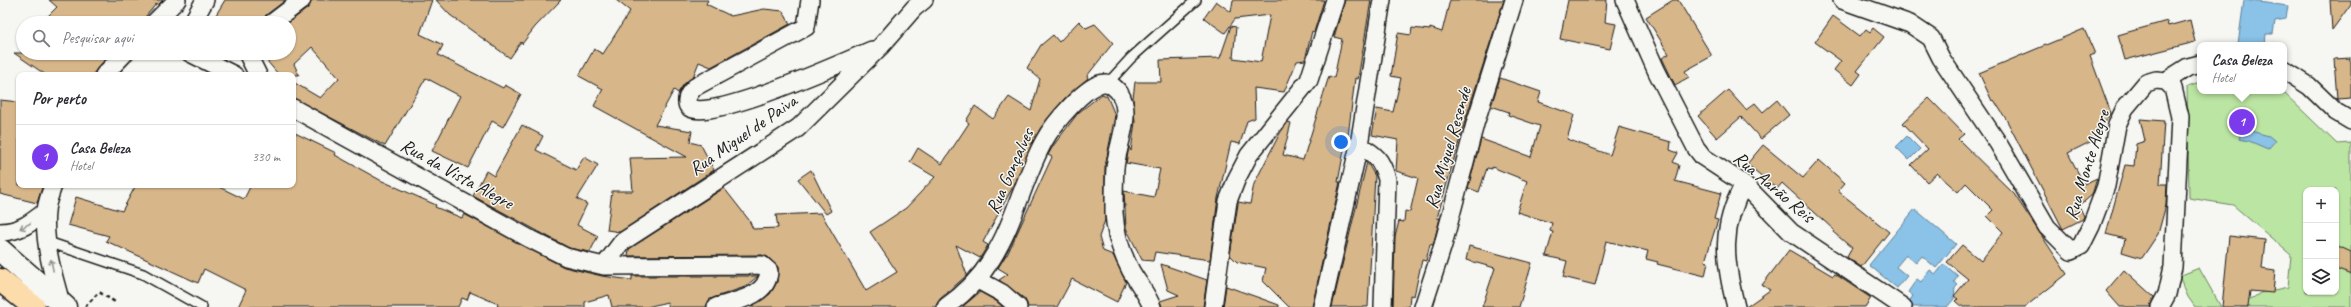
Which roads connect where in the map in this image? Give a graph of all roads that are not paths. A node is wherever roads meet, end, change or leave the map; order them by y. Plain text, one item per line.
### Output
1 (177, 0) edge
2 (205, 0) edge
3 (302, 0) edge
4 (810, 0) edge
5 (924, 0) edge
6 (1196, 0) edge
7 (1335, 0) edge
8 (1382, 0) edge
9 (1514, 0) edge
10 (1625, 0) edge
11 (1842, 0) edge
12 (161, 16) edge
13 (196, 16) edge
14 (281, 16) edge
15 (882, 46) junction
16 (118, 60) edge
17 (204, 60) edge
18 (250, 60) edge
19 (2197, 64) edge
20 (107, 72) edge
21 (228, 72) edge
22 (256, 72) edge
23 (2287, 72) edge
24 (2166, 81) junction
25 (1108, 83) junction
26 (296, 110) edge
27 (2351, 121) edge
28 (1359, 145) junction
29 (1744, 184) junction
30 (52, 188) edge
31 (46, 211) junction
32 (0, 232) edge
33 (48, 242) junction
34 (0, 250) edge
35 (604, 266) junction
36 (0, 280) edge
37 (978, 280) junction
38 (63, 305) edge
39 (34, 307) edge
40 (202, 307) edge
41 (716, 307) edge
42 (946, 307) edge
43 (1018, 307) edge
44 (1152, 307) edge
45 (1213, 307) edge
46 (1322, 307) edge
47 (1383, 307) edge
48 (1423, 307) edge
49 (1736, 307) edge
50 (1903, 307) edge
51 (2160, 307) edge

1 - 12 street
2 - 13 street
3 - 14 street
4 - 15 street, Rua Miguel de Paiva
5 - 15 street
6 - 25 lane, Rua Gonçalves
7 - 45 street
8 - 28 street
9 - 48 street, Rua Miguel Resende
10 - 29 street, Rua Aarão Reis
11 - 24 street, Rua Monte Alegre
15 - 35 street, Rua Miguel de Paiva
16 - 20 street
17 - 21 street
18 - 22 street
19 - 24 street
23 - 27 street
24 - 51 street
25 - 37 street, Rua Gonçalves
25 - 44 street
26 - 35 street, Rua da Vista Alegre
28 - 46 street
28 - 47 street
29 - 49 street
29 - 50 street, Rua Aarão Reis
30 - 31 street
31 -> 32 street
31 - 33 street
38 -> 33 street
33 - 40 lane
34 - 38 main road
35 - 41 street
36 - 39 main road
37 - 42 street, Rua Gonçalves
37 - 43 street

